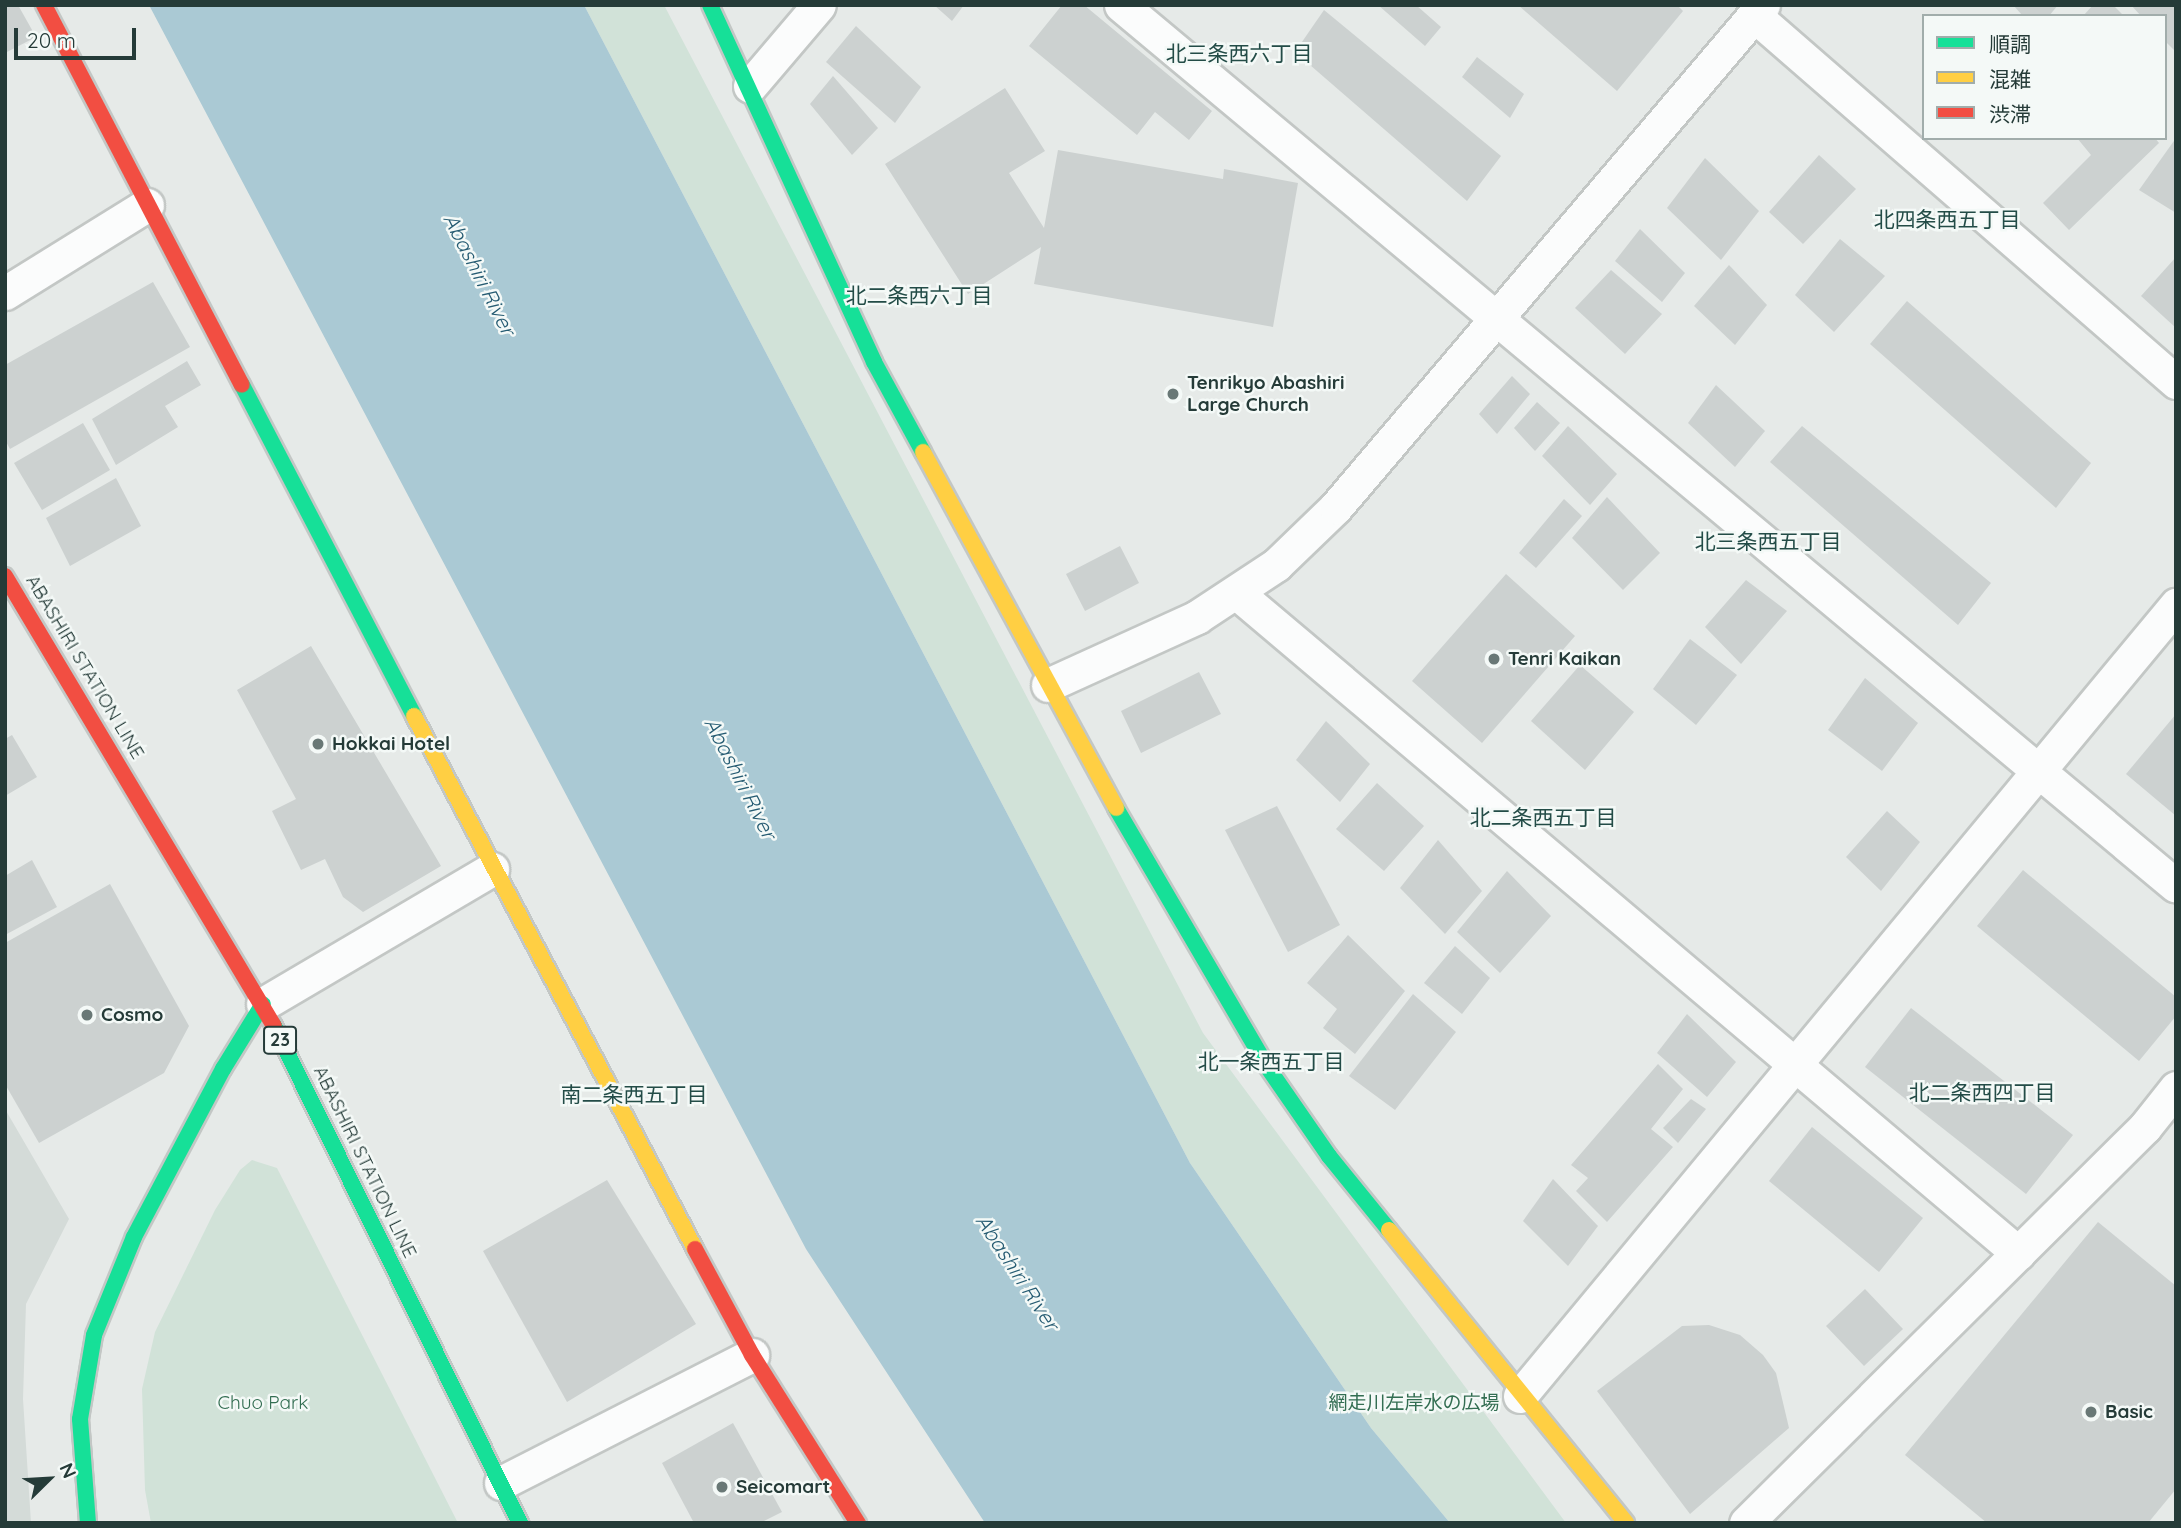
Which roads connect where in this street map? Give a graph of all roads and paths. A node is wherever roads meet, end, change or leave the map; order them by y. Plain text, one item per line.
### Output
1 (44, 5) edge
2 (710, 5) edge
3 (819, 5) edge
4 (1121, 5) edge
5 (1759, 11) edge
6 (750, 86) junction
7 (147, 205) junction
8 (5, 293) edge
9 (1496, 315) junction
10 (2176, 382) edge
11 (5, 576) edge
12 (1237, 593) junction
13 (2176, 605) edge
14 (1048, 685) junction
15 (2036, 769) junction
16 (492, 869) junction
17 (2176, 886) edge
18 (263, 1004) junction
19 (1793, 1064) junction
20 (2176, 1088) edge
21 (2018, 1253) junction
22 (752, 1355) junction
23 (1520, 1396) junction
24 (501, 1483) junction
25 (88, 1523) edge
26 (520, 1523) edge
27 (858, 1523) edge
28 (1626, 1523) edge
29 (1746, 1523) edge

1 - 7 street
2 - 6 street
3 - 6 street
4 - 9 street
5 - 9 street
5 - 10 street
6 - 14 street
7 - 8 street
7 - 16 street
9 - 12 street
9 - 15 street
11 - 18 street, ABASHIRI STATION LINE / 23
12 - 14 street
12 - 19 street
13 - 15 street
14 - 23 street
15 - 17 street
15 - 19 street
16 - 18 street
16 - 22 street
18 - 24 street, ABASHIRI STATION LINE / 23
18 - 25 street
19 - 21 street
19 - 23 street
20 - 21 street
21 - 29 street
22 - 24 street
22 - 27 street
23 - 28 street
24 - 26 street, ABASHIRI STATION LINE / 23

